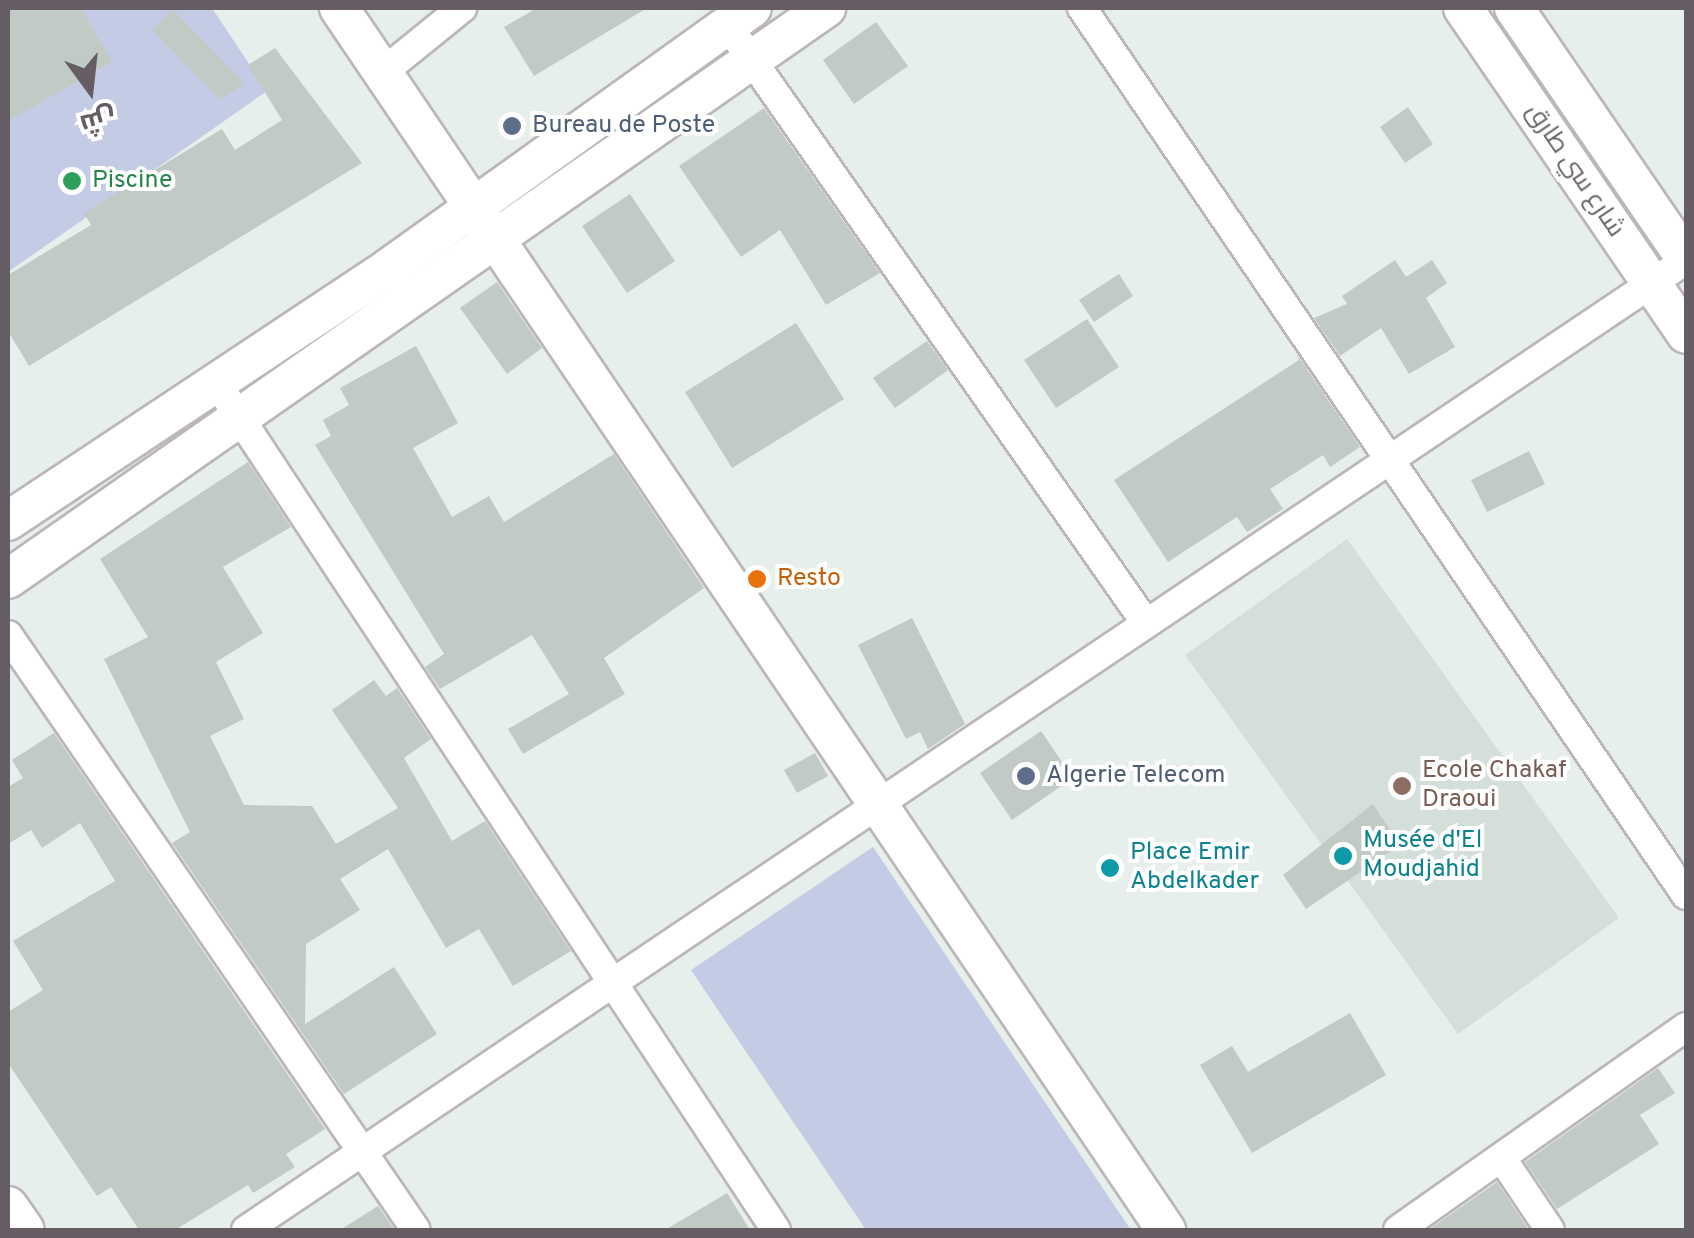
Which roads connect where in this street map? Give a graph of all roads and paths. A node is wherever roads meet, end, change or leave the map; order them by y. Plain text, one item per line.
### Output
1 (340, 8) edge
2 (462, 8) edge
3 (826, 8) edge
4 (1082, 8) edge
5 (1464, 8) edge
6 (1514, 8) edge
7 (740, 16) edge
8 (751, 60) junction
9 (383, 72) junction
10 (473, 205) junction
11 (494, 238) junction
12 (1686, 259) edge
13 (1650, 283) junction
14 (1686, 334) edge
15 (216, 382) junction
16 (240, 418) junction
17 (1388, 460) junction
18 (8, 521) edge
19 (8, 579) edge
20 (1142, 619) junction
21 (8, 635) edge
22 (881, 802) junction
23 (1686, 895) edge
24 (608, 979) junction
25 (1686, 1027) edge
26 (360, 1150) junction
27 (1503, 1160) junction
28 (8, 1206) edge
29 (24, 1230) edge
30 (246, 1230) edge
31 (416, 1230) edge
32 (776, 1230) edge
33 (1166, 1230) edge
34 (1398, 1230) edge
35 (1550, 1230) edge

1 - 9 street
2 - 9 street
3 - 8 street
4 - 17 street
5 - 13 street, شارع سي طارق
6 - 12 street, شارع سي طارق
7 - 8 street
7 - 10 street
8 - 11 street
8 - 20 street
9 - 10 street
10 - 11 street
10 - 15 street
11 - 16 street
11 - 22 street
12 - 13 street
13 - 14 street, شارع سي طارق
13 - 17 street
15 - 16 street
15 - 18 street
16 - 19 street
16 - 24 street
17 - 20 street
17 - 23 street
20 - 22 street
21 - 26 street
22 - 24 street
22 - 33 street
24 - 26 street
24 - 32 street
25 - 27 street
26 - 30 street
26 - 31 street
27 - 34 street
27 - 35 street
28 - 29 street

